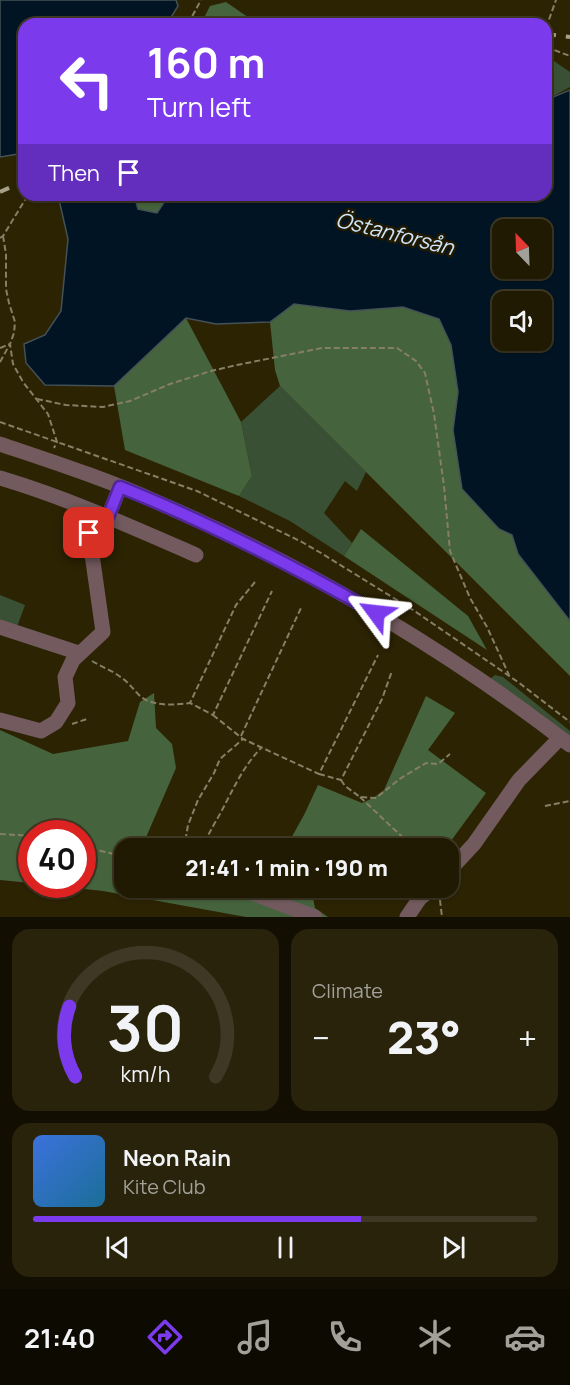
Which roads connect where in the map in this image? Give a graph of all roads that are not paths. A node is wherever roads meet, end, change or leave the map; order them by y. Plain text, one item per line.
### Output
1 (0, 444) edge
2 (0, 478) edge
3 (120, 487) junction
4 (108, 517) junction
5 (196, 555) dead end
6 (0, 627) edge
7 (79, 653) junction
8 (0, 720) edge
9 (565, 742) edge
10 (459, 860) edge
11 (265, 898) edge
12 (420, 898) edge
13 (315, 917) edge
14 (407, 917) edge

1 - 3 street
2 - 4 street
3 - 4 street
3 - 9 street
4 - 5 street
4 - 7 street
6 - 7 street
7 - 8 street
9 - 10 street
11 - 13 street
12 - 14 street

